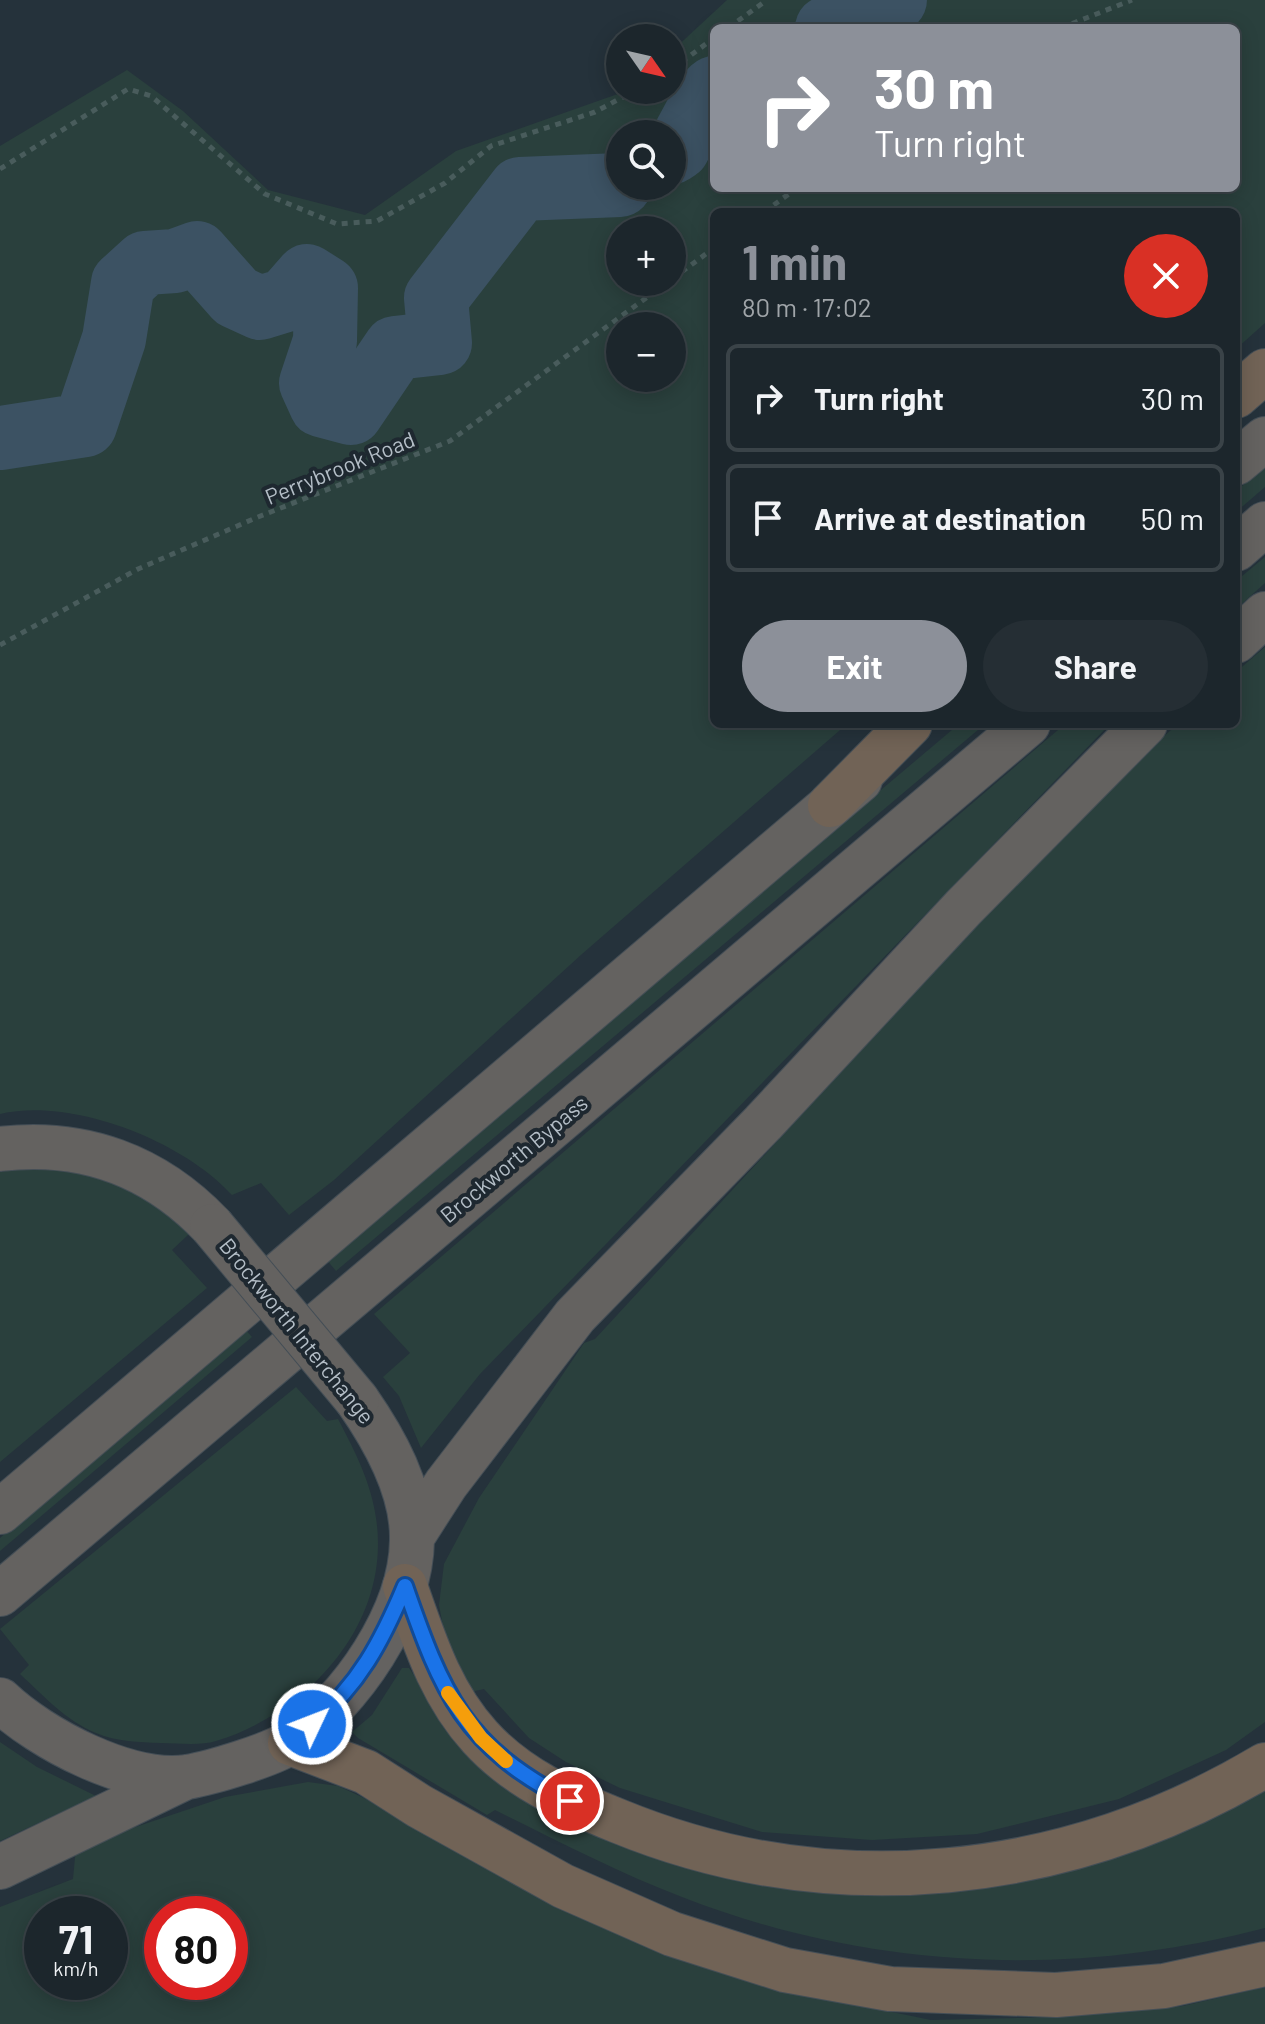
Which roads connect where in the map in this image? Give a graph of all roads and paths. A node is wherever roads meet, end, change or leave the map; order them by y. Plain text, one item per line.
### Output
1 (767, 0) edge
2 (1132, 0) edge
3 (734, 24) edge
4 (1071, 24) edge
5 (710, 41) edge
6 (686, 59) edge
7 (610, 104) edge
8 (0, 169) edge
9 (792, 192) edge
10 (770, 208) edge
11 (710, 251) edge
12 (686, 268) edge
13 (648, 296) edge
14 (1265, 371) edge
15 (1240, 393) edge
16 (1265, 439) edge
17 (1240, 460) edge
18 (1265, 524) edge
19 (1240, 546) edge
20 (1265, 614) edge
21 (1240, 637) edge
22 (0, 645) edge
23 (906, 728) edge
24 (922, 728) edge
25 (1023, 728) edge
26 (1141, 728) edge
27 (830, 805) junction
28 (0, 1149) edge
29 (0, 1512) edge
30 (412, 1537) junction
31 (405, 1586) junction
32 (0, 1594) edge
33 (0, 1700) edge
34 (290, 1743) junction
35 (1265, 1765) edge
36 (186, 1777) junction
37 (0, 1867) edge
38 (1265, 1964) edge

1 - 3 path
2 - 4 path
5 - 6 path
7 - 8 path
9 - 10 path
11 - 12 path, Perrybrook Road
13 - 22 path, Perrybrook Road
14 - 15 highway
16 - 17 highway
18 - 19 highway
20 - 21 highway
23 - 27 highway
24 - 27 highway
25 - 32 highway, Brockworth Bypass
26 - 30 highway
27 - 29 highway
28 - 30 highway, Brockworth Interchange, bridge
30 - 31 highway, Brockworth Interchange
31 - 34 highway, Brockworth Interchange
31 - 35 highway
33 - 36 highway, Brockworth Interchange
34 - 36 highway, Brockworth Interchange
34 - 38 highway
36 - 37 highway

